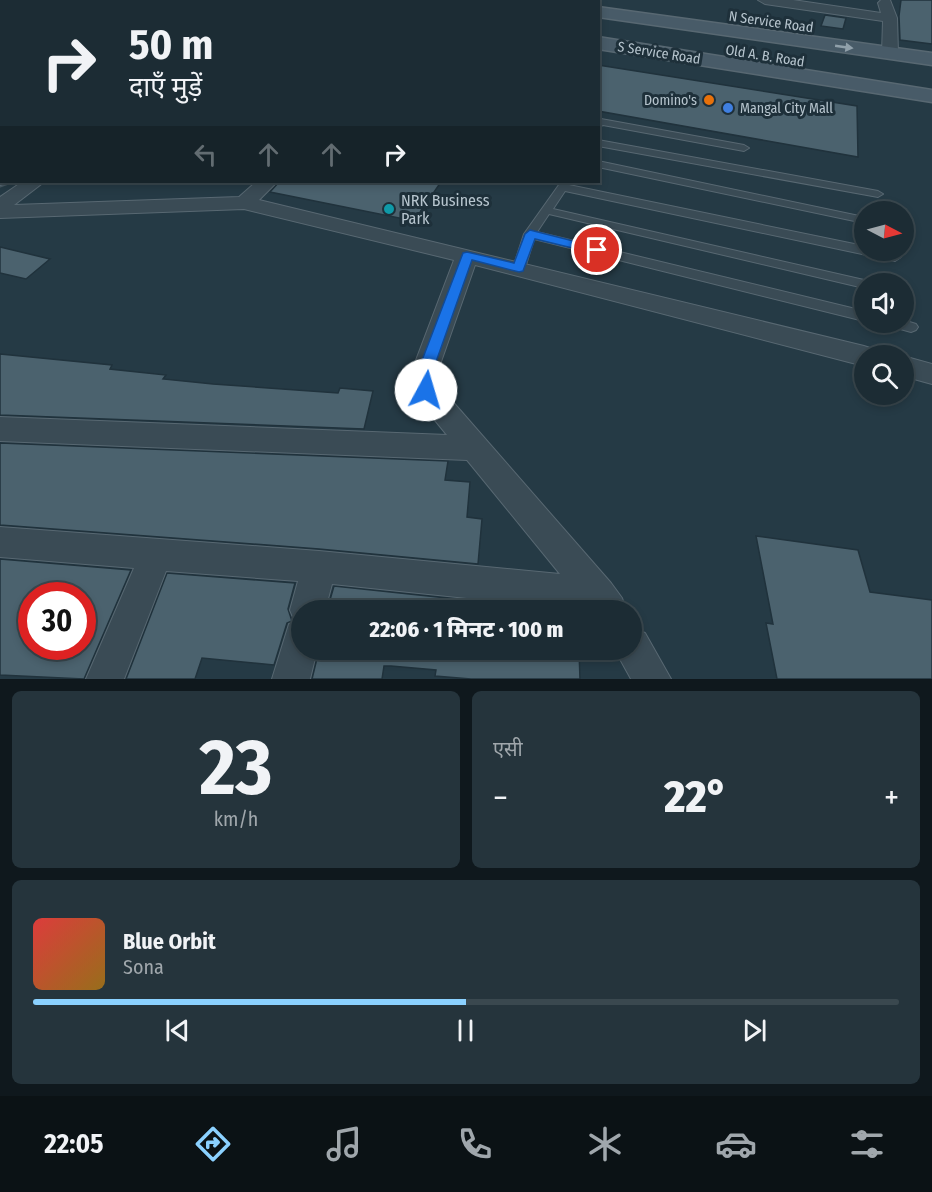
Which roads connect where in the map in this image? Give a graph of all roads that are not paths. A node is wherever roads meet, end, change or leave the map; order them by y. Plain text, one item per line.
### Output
1 (611, 0) edge
2 (884, 0) edge
3 (762, 3) edge
4 (600, 12) edge
5 (890, 18) junction
6 (600, 30) edge
7 (600, 43) edge
8 (932, 44) edge
9 (891, 46) junction
10 (932, 59) edge
11 (932, 82) edge
12 (932, 96) edge
13 (600, 123) edge
14 (600, 143) edge
15 (744, 148) dead end
16 (600, 164) edge
17 (33, 183) edge
18 (266, 183) edge
19 (564, 184) edge
20 (878, 194) dead end
21 (244, 203) junction
22 (0, 206) edge
23 (545, 210) junction
24 (0, 212) edge
25 (854, 218) edge
26 (530, 234) junction
27 (854, 248) edge
28 (467, 255) junction
29 (519, 268) junction
30 (854, 282) edge
31 (854, 314) edge
32 (854, 353) edge
33 (914, 369) edge
34 (932, 374) edge
35 (0, 429) edge
36 (475, 448) junction
37 (0, 542) edge
38 (156, 555) junction
39 (319, 567) junction
40 (311, 600) edge
41 (580, 600) edge
42 (602, 600) edge
43 (296, 660) edge
44 (640, 660) edge
45 (105, 679) edge
46 (291, 679) edge
47 (652, 679) edge

1 - 9 main road, N Service Road
2 - 5 street
3 - 5 street
4 -> 9 main road, Old A. B. Road
5 - 9 street
6 - 11 main road, Old A. B. Road
7 - 12 main road, S Service Road
8 - 9 main road, N Service Road
9 - 10 main road, Old A. B. Road
13 - 15 lane
14 - 20 lane
16 - 25 lane
17 - 22 street
18 - 21 street
19 - 23 lane
19 - 27 lane
21 - 24 street
21 - 28 street
23 - 26 lane
23 - 30 lane
26 - 29 lane
26 - 31 lane
28 - 29 street
28 - 36 street
29 - 32 street
33 - 34 street
35 - 36 street
36 - 42 street
37 - 38 street
38 - 39 street
38 - 45 street
39 - 40 street
39 - 41 street
43 - 46 street
44 - 47 street

